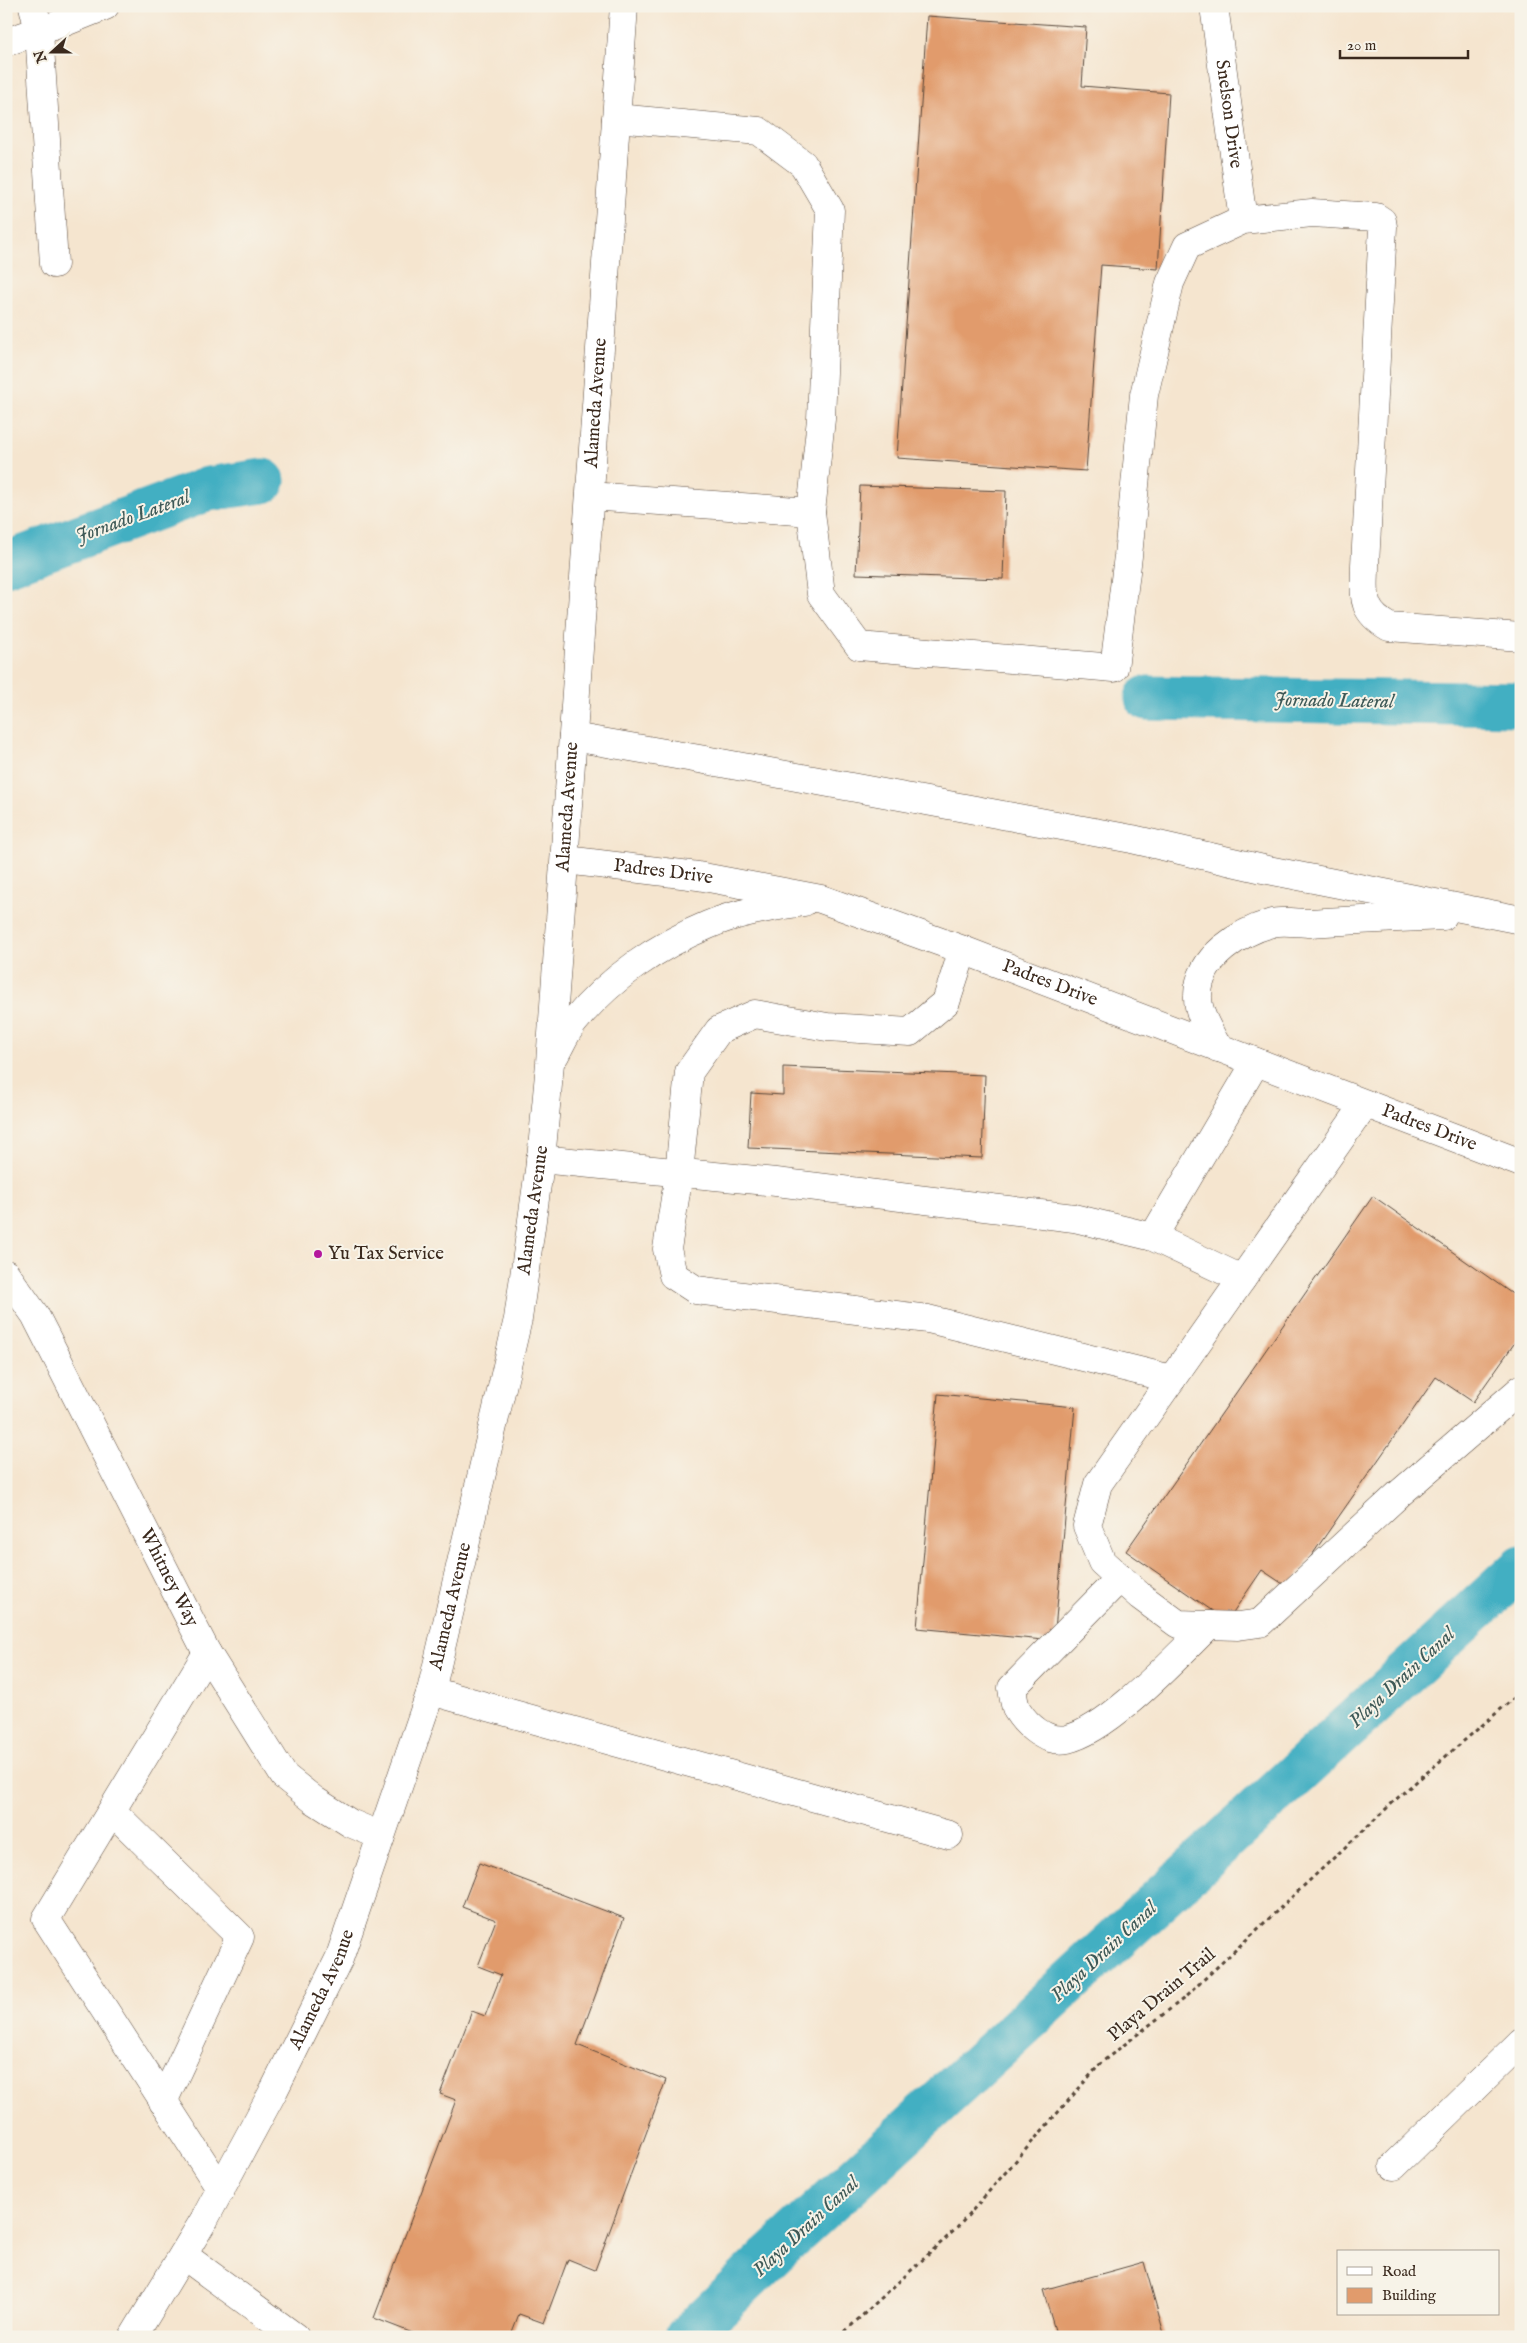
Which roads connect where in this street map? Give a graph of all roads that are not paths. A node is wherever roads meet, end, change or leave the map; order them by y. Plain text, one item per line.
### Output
1 (104, 6) edge
2 (624, 6) edge
3 (1214, 6) edge
4 (36, 19) edge
5 (6, 42) edge
6 (616, 118) junction
7 (1243, 220) junction
8 (54, 264) dead end
9 (590, 496) junction
10 (811, 512) junction
11 (1521, 637) edge
12 (573, 737) junction
13 (566, 860) junction
14 (821, 899) junction
15 (1482, 913) junction
16 (1521, 920) edge
17 (963, 950) junction
18 (1218, 1048) junction
19 (1256, 1062) junction
20 (550, 1063) junction
21 (1365, 1104) junction
22 (540, 1159) junction
23 (1521, 1164) edge
24 (679, 1173) junction
25 (1152, 1237) junction
26 (6, 1274) edge
27 (1242, 1279) junction
28 (1172, 1379) junction
29 (1521, 1390) edge
30 (1120, 1578) junction
31 (1209, 1625) junction
32 (207, 1653) junction
33 (431, 1691) junction
34 (112, 1811) junction
35 (950, 1835) dead end
36 (381, 1836) junction
37 (1521, 2042) edge
38 (163, 2102) junction
39 (1394, 2166) dead end
40 (221, 2190) junction
41 (183, 2255) junction
42 (133, 2337) edge
43 (295, 2337) edge

1 - 4 main road
2 - 6 main road, Alameda Avenue
3 - 7 main road, Snelson Drive
4 - 5 main road
4 - 8 main road
6 - 9 main road, Alameda Avenue
6 - 10 main road
7 - 10 main road
7 - 11 main road
9 - 10 main road
9 - 12 main road, Alameda Avenue
12 - 13 main road, Alameda Avenue
12 - 15 main road
13 - 14 main road, Padres Drive
13 - 20 main road, Alameda Avenue
14 - 17 main road, Padres Drive
14 - 20 main road
15 - 16 main road
15 - 18 main road
17 - 18 main road, Padres Drive
17 - 24 main road
18 - 19 main road, Padres Drive
19 - 21 main road, Padres Drive
19 - 25 main road
20 - 22 main road, Alameda Avenue
21 - 23 main road, Padres Drive
21 - 27 main road
22 - 24 main road
22 - 33 main road, Alameda Avenue
24 - 25 main road
24 - 28 main road
25 - 27 main road
26 - 32 main road, Whitney Way
27 - 28 main road
28 - 30 main road
29 - 31 main road
30 - 31 main road
30 - 31 main road
32 - 34 main road
32 - 36 main road, Whitney Way
33 - 35 main road
33 - 36 main road, Alameda Avenue
34 - 38 main road
34 - 38 main road
36 - 40 main road, Alameda Avenue
37 - 39 main road
38 - 40 main road
40 - 41 main road, Alameda Avenue
41 - 42 main road, Alameda Avenue
41 - 43 main road

